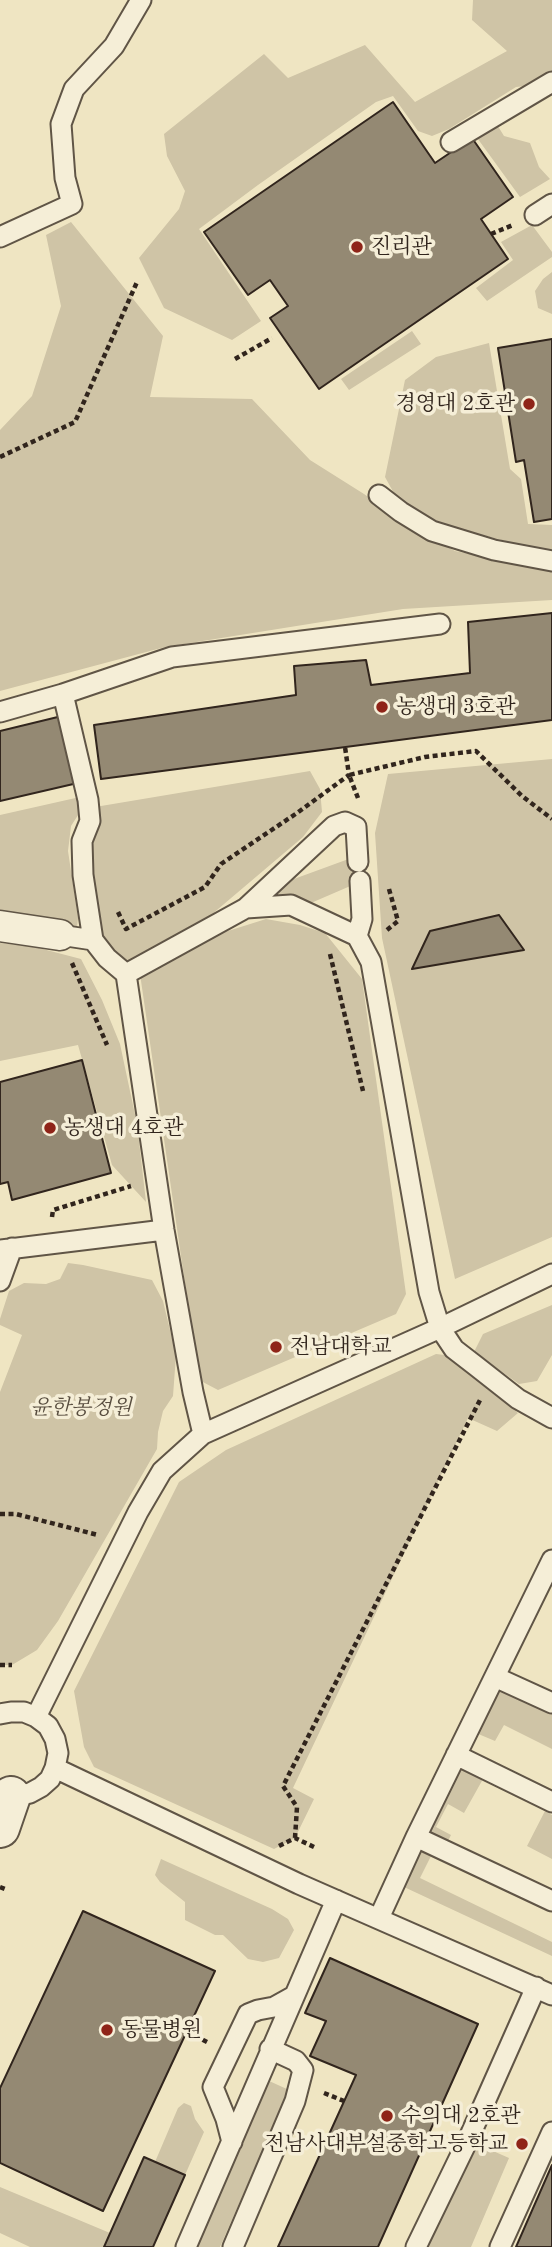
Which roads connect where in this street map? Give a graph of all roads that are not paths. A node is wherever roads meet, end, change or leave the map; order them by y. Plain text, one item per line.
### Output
1 (141, 0) edge
2 (552, 82) edge
3 (451, 142) dead end
4 (552, 204) edge
5 (535, 215) dead end
6 (0, 237) edge
7 (379, 495) dead end
8 (552, 561) edge
9 (440, 624) dead end
10 (63, 694) junction
11 (0, 712) edge
12 (246, 908) junction
13 (0, 926) edge
14 (60, 935) joint
15 (357, 936) junction
16 (93, 940) junction
17 (126, 974) junction
18 (164, 1230) junction
19 (6, 1249) edge
20 (552, 1274) edge
21 (0, 1281) edge
22 (440, 1328) junction
23 (552, 1418) edge
24 (203, 1434) junction
25 (552, 1560) edge
26 (495, 1677) junction
27 (552, 1703) edge
28 (0, 1714) edge
29 (37, 1717) junction
30 (456, 1755) junction
31 (55, 1768) junction
32 (552, 1802) edge
33 (4, 1805) edge
34 (416, 1837) junction
35 (550, 1895) edge
36 (336, 1900) junction
37 (379, 1918) junction
38 (544, 1991) edge
39 (292, 1997) junction
40 (270, 2049) junction
41 (552, 2132) edge
42 (232, 2142) junction
43 (186, 2247) edge
44 (233, 2247) edge
45 (416, 2247) edge
46 (500, 2247) edge

1 - 6 lane
2 - 3 lane
4 - 5 lane
7 - 8 lane
9 - 10 lane
10 - 11 lane
10 - 16 lane
12 - 15 lane
12 - 15 lane
12 - 17 lane
13 - 14 street
14 - 16 lane
15 - 22 lane
16 - 17 lane
17 - 18 lane
18 - 19 lane
18 - 24 lane
19 - 21 lane
20 - 22 lane
22 - 23 lane
22 - 24 lane
24 - 29 lane
25 - 26 lane
26 - 27 lane
26 - 30 lane
28 - 29 lane
29 - 31 lane
30 - 32 lane
30 - 34 lane
31 - 33 lane
31 - 36 lane
34 - 35 lane
34 - 37 lane
36 - 37 lane
36 - 39 lane
37 - 38 lane
38 - 45 lane
39 - 40 lane
39 - 42 lane
40 - 42 lane
40 - 44 lane
41 - 46 lane
42 - 43 lane

